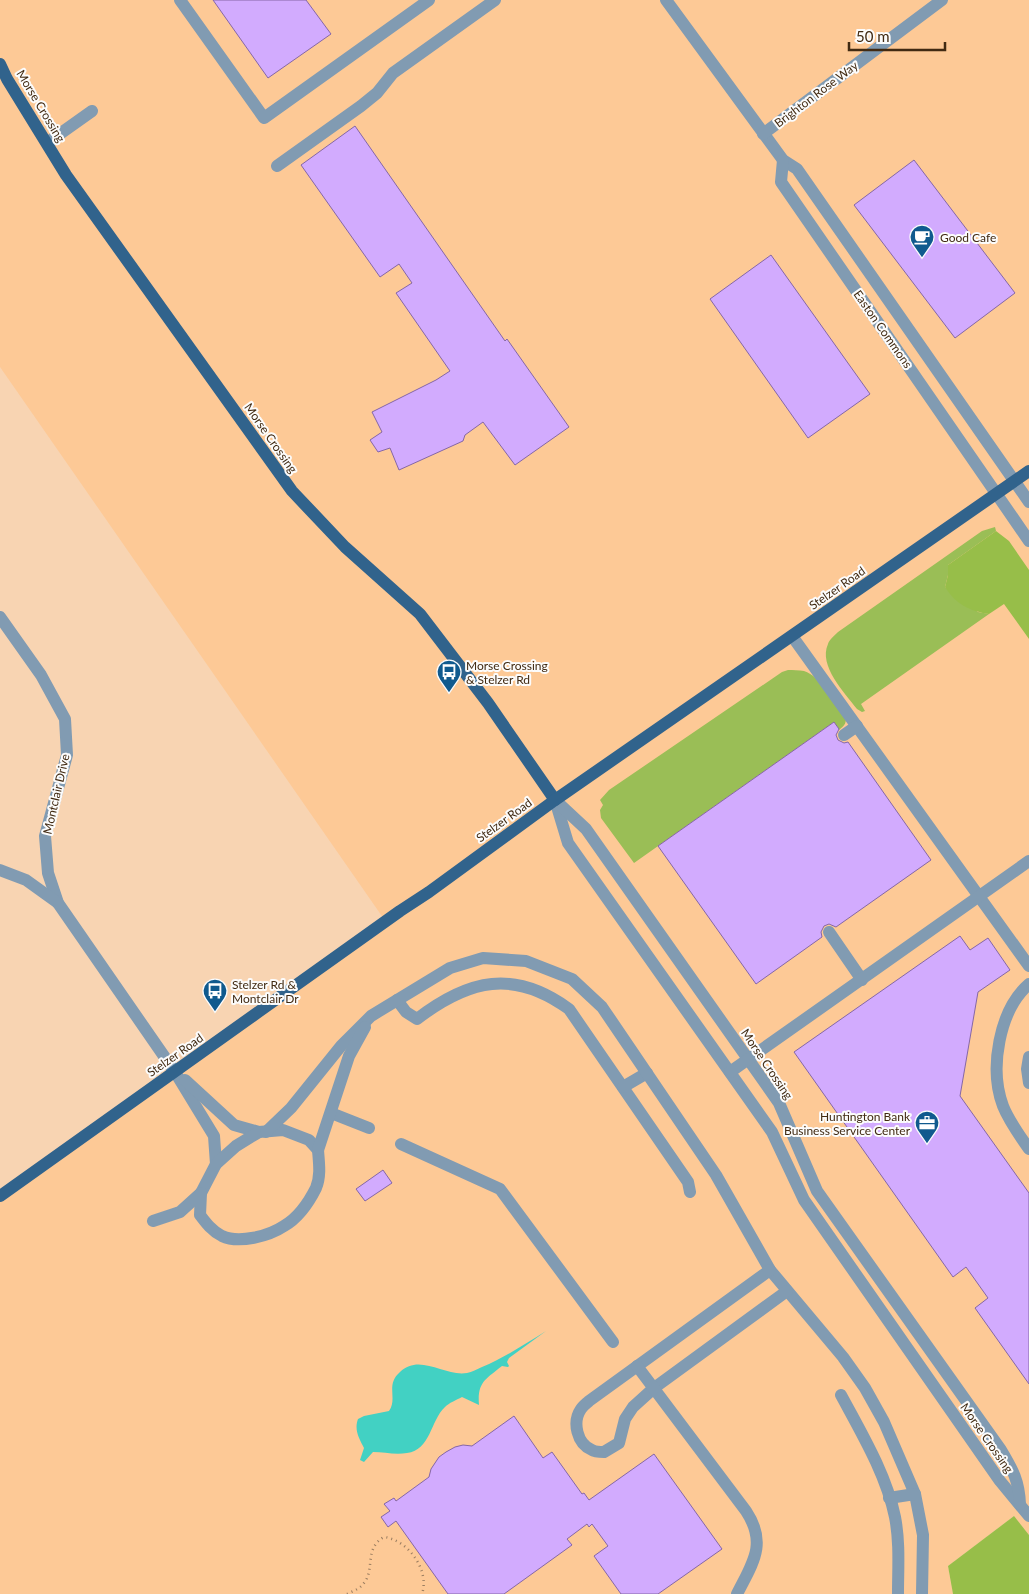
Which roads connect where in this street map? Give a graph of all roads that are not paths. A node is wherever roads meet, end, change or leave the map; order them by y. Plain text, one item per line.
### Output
1 (180, 0) edge
2 (429, 0) edge
3 (495, 0) edge
4 (666, 0) edge
5 (942, 0) edge
6 (0, 64) edge
7 (92, 111) dead end
8 (763, 134) junction
9 (47, 143) junction
10 (783, 160) junction
11 (278, 166) dead end
12 (1029, 472) edge
13 (1015, 481) junction
14 (997, 495) junction
15 (1029, 502) edge
16 (1029, 541) edge
17 (0, 617) edge
18 (792, 636) junction
19 (857, 726) junction
20 (844, 736) dead end
21 (555, 800) junction
22 (1029, 861) edge
23 (0, 870) edge
24 (980, 897) junction
25 (58, 903) junction
26 (828, 932) dead end
27 (1029, 966) edge
28 (862, 980) junction
29 (1029, 984) edge
30 (398, 1000) junction
31 (371, 1016) junction
32 (1029, 1056) edge
33 (748, 1059) junction
34 (176, 1072) junction
35 (730, 1072) junction
36 (647, 1073) junction
37 (1029, 1082) edge
38 (623, 1087) junction
39 (331, 1112) junction
40 (369, 1128) dead end
41 (263, 1132) junction
42 (401, 1144) dead end
43 (1028, 1147) edge
44 (318, 1150) junction
45 (216, 1164) junction
46 (690, 1192) dead end
47 (201, 1193) junction
48 (0, 1196) edge
49 (152, 1220) dead end
50 (770, 1270) junction
51 (787, 1291) junction
52 (613, 1342) dead end
53 (638, 1366) junction
54 (654, 1388) junction
55 (841, 1395) dead end
56 (916, 1494) junction
57 (889, 1498) junction
58 (1020, 1504) junction
59 (1029, 1516) edge
60 (737, 1594) edge
61 (898, 1594) edge
62 (922, 1594) edge

1 - 2 street
3 - 11 street
4 - 8 street, Easton Commons
5 - 8 street, Brighton Rose Way
6 - 9 main road, Morse Crossing
7 - 9 street
8 - 10 street, Easton Commons
9 - 21 main road, Morse Crossing
10 - 13 street, Easton Commons
10 - 14 street, Easton Commons
12 - 13 main road, Stelzer Road
13 - 14 main road, Stelzer Road
13 - 15 street, Easton Commons
14 - 16 street, Easton Commons
14 - 18 main road, Stelzer Road
17 - 25 street, Montclair Drive
18 - 19 street
18 - 21 main road, Stelzer Road
19 - 20 street
19 - 24 street
21 - 33 street, Morse Crossing
21 - 34 main road, Stelzer Road
21 - 35 street, Morse Crossing
22 - 24 street
23 - 25 street
24 - 27 street
24 - 28 street
25 - 34 street, Montclair Drive
26 - 28 street
28 - 33 street
29 - 43 street
30 - 31 street
30 - 36 street
30 - 38 street
31 - 39 street
31 - 41 street
32 - 37 street
33 - 35 street
33 - 58 street, Morse Crossing
34 - 41 street
34 - 45 street
34 - 48 main road, Stelzer Road
35 - 58 street, Morse Crossing
36 - 38 street
36 - 50 street
38 - 46 street
39 - 40 street
39 - 44 street
41 - 44 street
41 - 45 street
42 - 52 street
44 - 47 street
45 - 47 street
47 - 49 street
50 - 51 street
50 - 53 street
51 - 54 street
51 - 56 street
53 - 54 street
53 - 54 street
54 - 60 street
55 - 57 street
56 - 57 street
56 - 62 street
57 - 61 street
58 - 59 street

